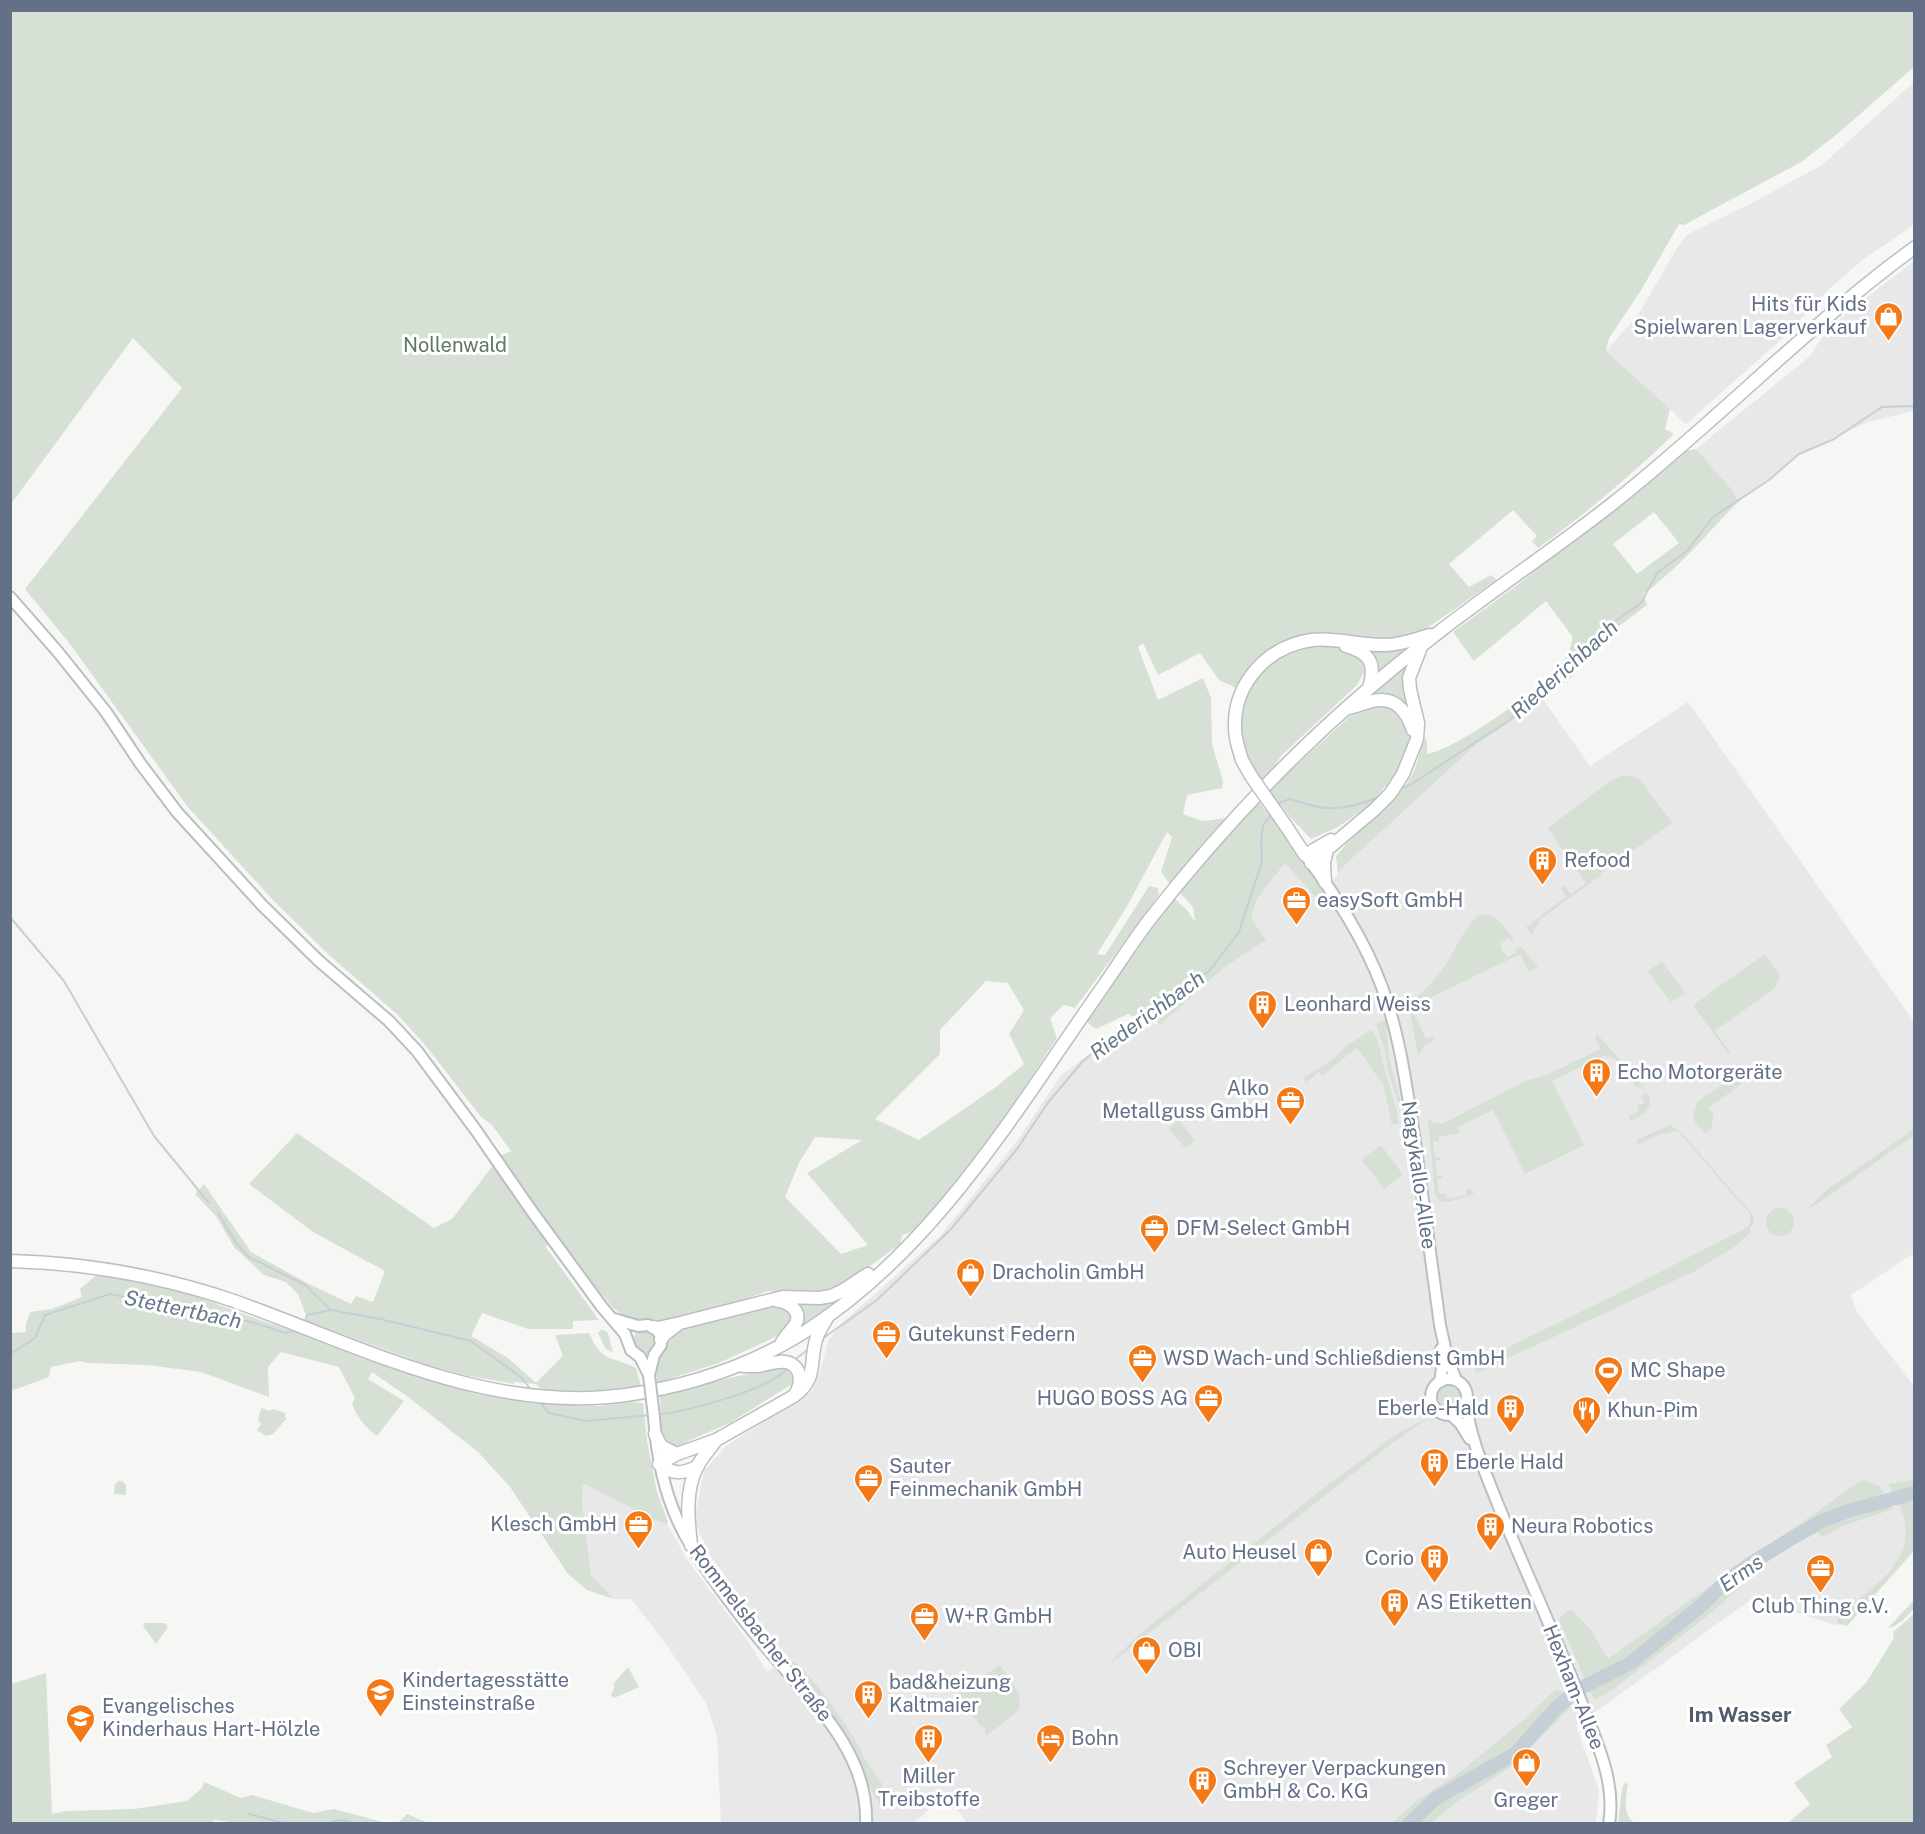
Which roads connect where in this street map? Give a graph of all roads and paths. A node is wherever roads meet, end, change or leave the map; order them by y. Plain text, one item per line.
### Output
1 (1914, 248) edge
2 (10, 597) edge
3 (1438, 633) junction
4 (1328, 641) junction
5 (1421, 646) junction
6 (1369, 688) junction
7 (1346, 708) junction
8 (1417, 739) junction
9 (1346, 832) junction
10 (1327, 850) junction
11 (1308, 859) junction
12 (1325, 882) junction
13 (904, 1250) junction
14 (10, 1261) edge
15 (771, 1300) junction
16 (829, 1315) junction
17 (614, 1319) junction
18 (680, 1323) junction
19 (1440, 1325) junction
20 (638, 1326) junction
21 (653, 1327) junction
22 (628, 1340) junction
23 (661, 1340) junction
24 (780, 1346) junction
25 (654, 1355) junction
26 (640, 1357) junction
27 (736, 1366) junction
28 (649, 1375) junction
29 (1456, 1380) junction
30 (1440, 1382) junction
31 (794, 1396) junction
32 (1466, 1403) junction
33 (1450, 1414) junction
34 (655, 1434) junction
35 (716, 1440) junction
36 (677, 1454) junction
37 (1479, 1455) junction
38 (659, 1464) junction
39 (698, 1466) junction
40 (691, 1545) junction
41 (866, 1821) edge
42 (1609, 1824) edge

1 - 3 highway
2 - 17 main road, Rommelsbacher Straße
3 - 4 highway
3 - 5 highway
4 - 6 highway
4 - 11 highway, bridge
5 - 6 highway
5 - 8 highway
6 - 7 highway
7 - 8 highway
7 - 13 highway
8 - 9 highway
9 - 10 highway
9 - 11 highway
10 - 11 highway
10 - 12 highway
11 - 12 main road, Nagykallo-Allee
12 - 19 main road, Nagykallo-Allee
13 - 15 highway
13 - 16 highway
14 - 27 highway
15 - 18 highway
15 - 24 highway
16 - 24 highway
16 - 31 highway
17 - 20 main road
17 - 22 main road, Rommelsbacher Straße
18 - 21 highway
18 - 23 highway
19 - 29 main road, Nagykallo-Allee
19 - 30 main road, Nagykallo-Allee
20 - 21 main road
20 - 22 main road
21 - 23 main road
22 - 26 main road, Rommelsbacher Straße
23 - 25 main road, Rommelsbacher Straße
24 - 27 highway
25 - 26 main road
25 - 28 main road, Rommelsbacher Straße
26 - 28 main road, Rommelsbacher Straße
27 - 31 highway
28 - 34 main road, Rommelsbacher Straße, bridge
29 - 30 main road
29 - 32 main road
30 - 33 main road
31 - 35 highway
32 - 33 main road
32 - 37 main road, Hexham-Allee
33 - 37 main road, Hexham-Allee
34 - 36 highway
34 - 38 main road, Rommelsbacher Straße
35 - 36 highway
35 - 39 highway
36 - 38 highway
37 - 42 main road, Hexham-Allee
38 - 39 highway
38 - 40 main road, Rommelsbacher Straße
39 - 40 highway
40 - 41 main road, Rommelsbacher Straße

